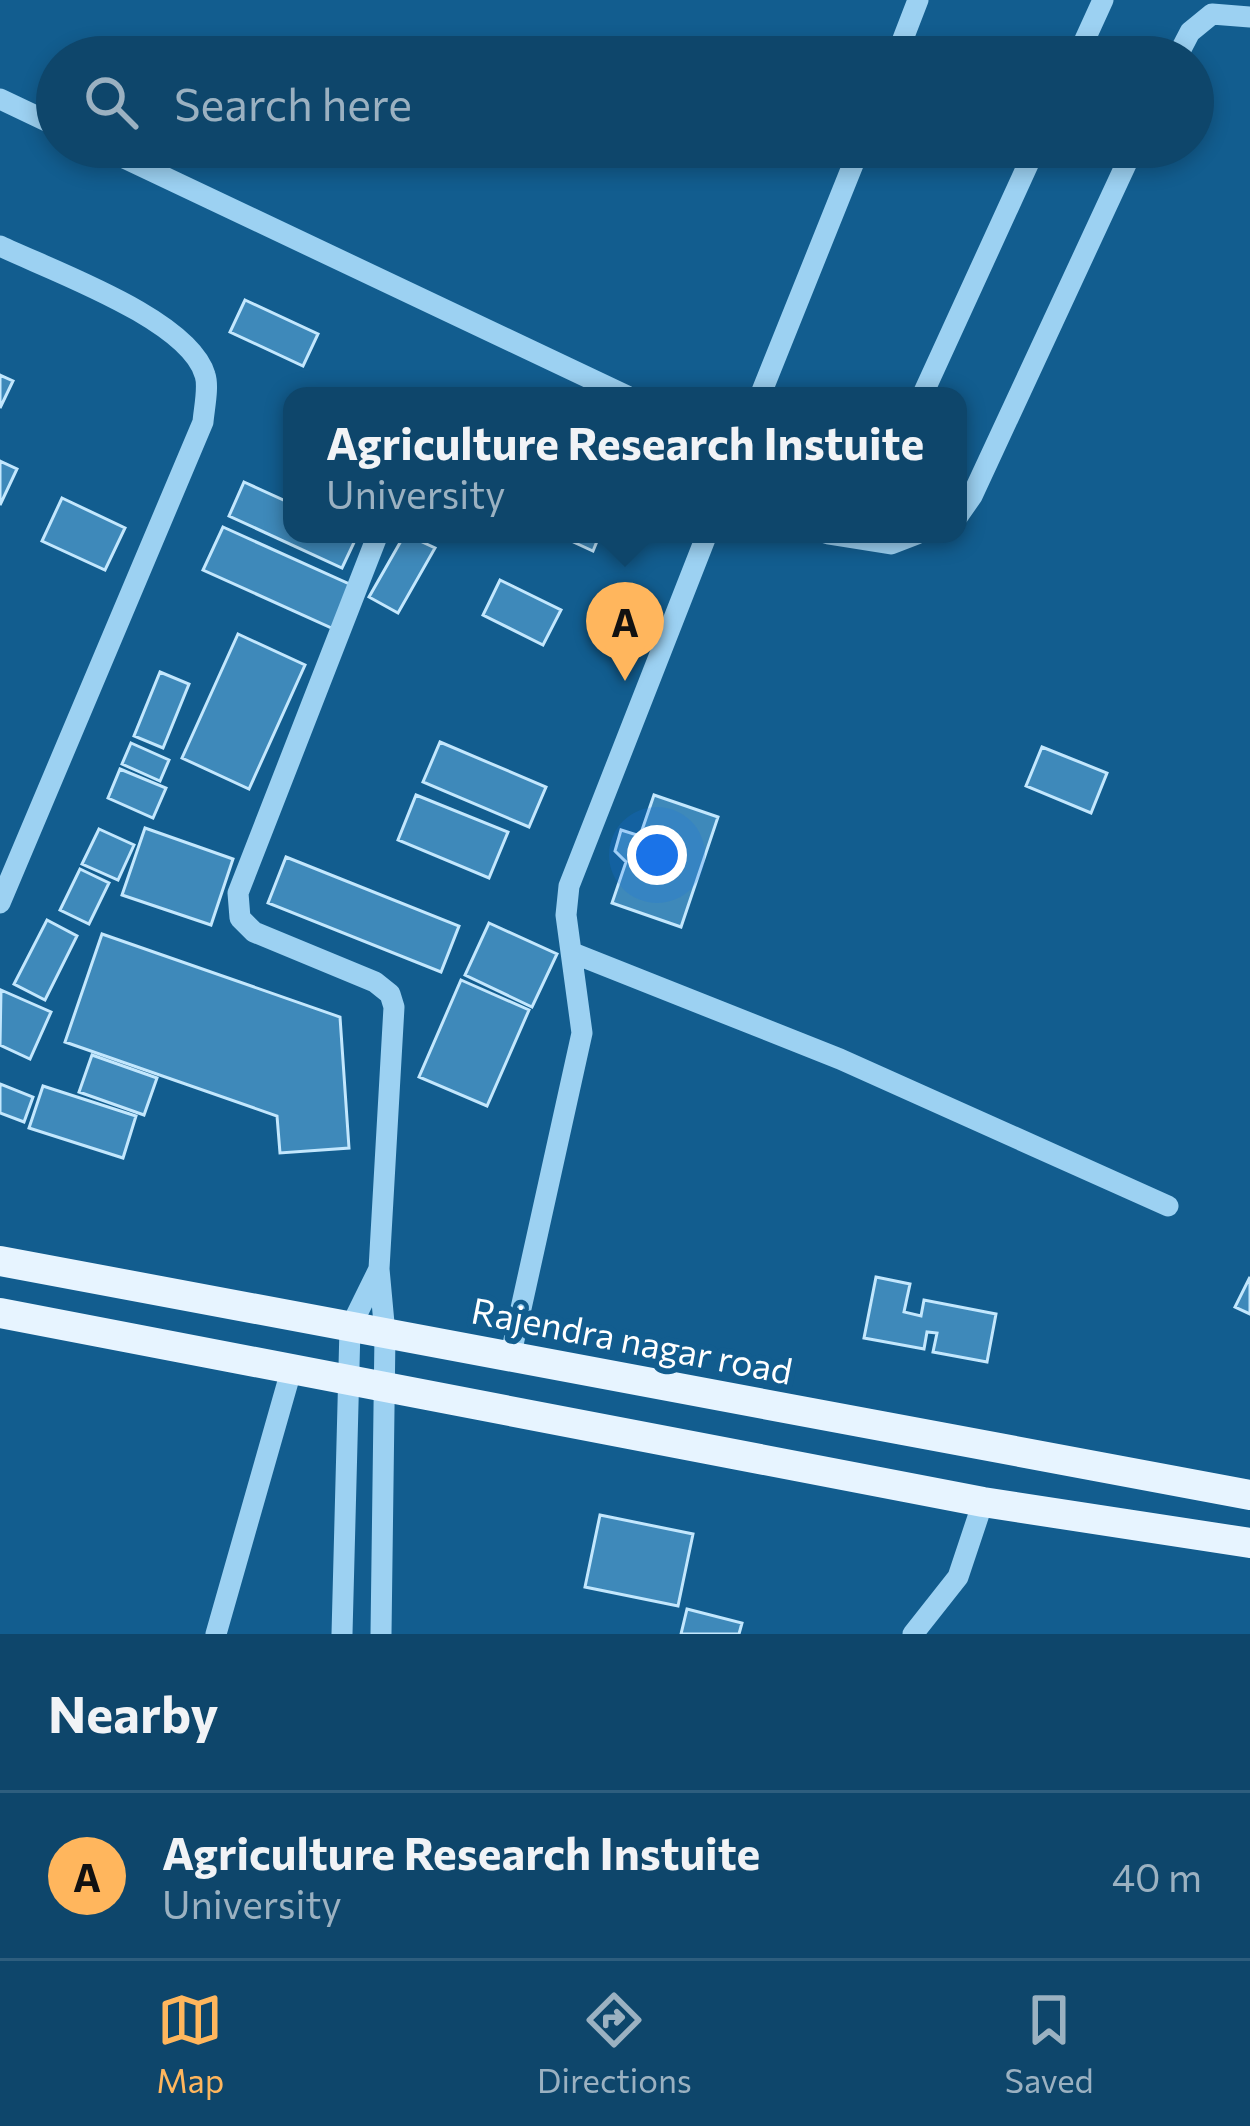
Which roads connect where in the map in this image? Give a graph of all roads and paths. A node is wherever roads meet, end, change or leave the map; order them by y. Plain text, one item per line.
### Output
1 (918, 0) edge
2 (1103, 0) edge
3 (1250, 17) edge
4 (904, 36) edge
5 (1087, 36) edge
6 (1188, 36) edge
7 (0, 99) edge
8 (36, 116) edge
9 (144, 168) edge
10 (852, 168) edge
11 (1026, 168) edge
12 (1124, 168) edge
13 (0, 246) edge
14 (608, 387) edge
15 (764, 387) edge
16 (926, 387) edge
17 (967, 503) edge
18 (374, 543) edge
19 (703, 543) edge
20 (0, 903) edge
21 (573, 953) junction
22 (1168, 1206) dead end
23 (0, 1261) edge
24 (379, 1269) junction
25 (0, 1313) edge
26 (350, 1328) junction
27 (385, 1334) junction
28 (510, 1358) junction
29 (291, 1371) junction
30 (345, 1381) junction
31 (383, 1384) junction
32 (1250, 1495) edge
33 (983, 1502) junction
34 (1250, 1544) edge
35 (216, 1634) edge
36 (341, 1634) edge
37 (381, 1634) edge
38 (914, 1634) edge

1 - 4 street
2 - 5 street
3 - 6 street
7 - 8 street
9 - 14 street
10 - 15 street
11 - 16 street
12 - 17 street
13 - 20 street
18 - 24 street
19 - 21 street
21 - 22 street
21 - 28 street
23 - 26 main road, Rajendra nagar road
24 - 26 street
24 - 27 street
25 - 29 main road
26 - 27 main road, Rajendra nagar road
26 - 30 street
27 - 28 main road, Rajendra nagar road
27 - 31 street
28 - 32 main road, Rajendra nagar road
29 - 30 main road
29 - 35 street
30 - 31 main road
30 - 36 street
31 - 33 main road
31 - 37 street
33 - 34 main road
33 - 38 street

